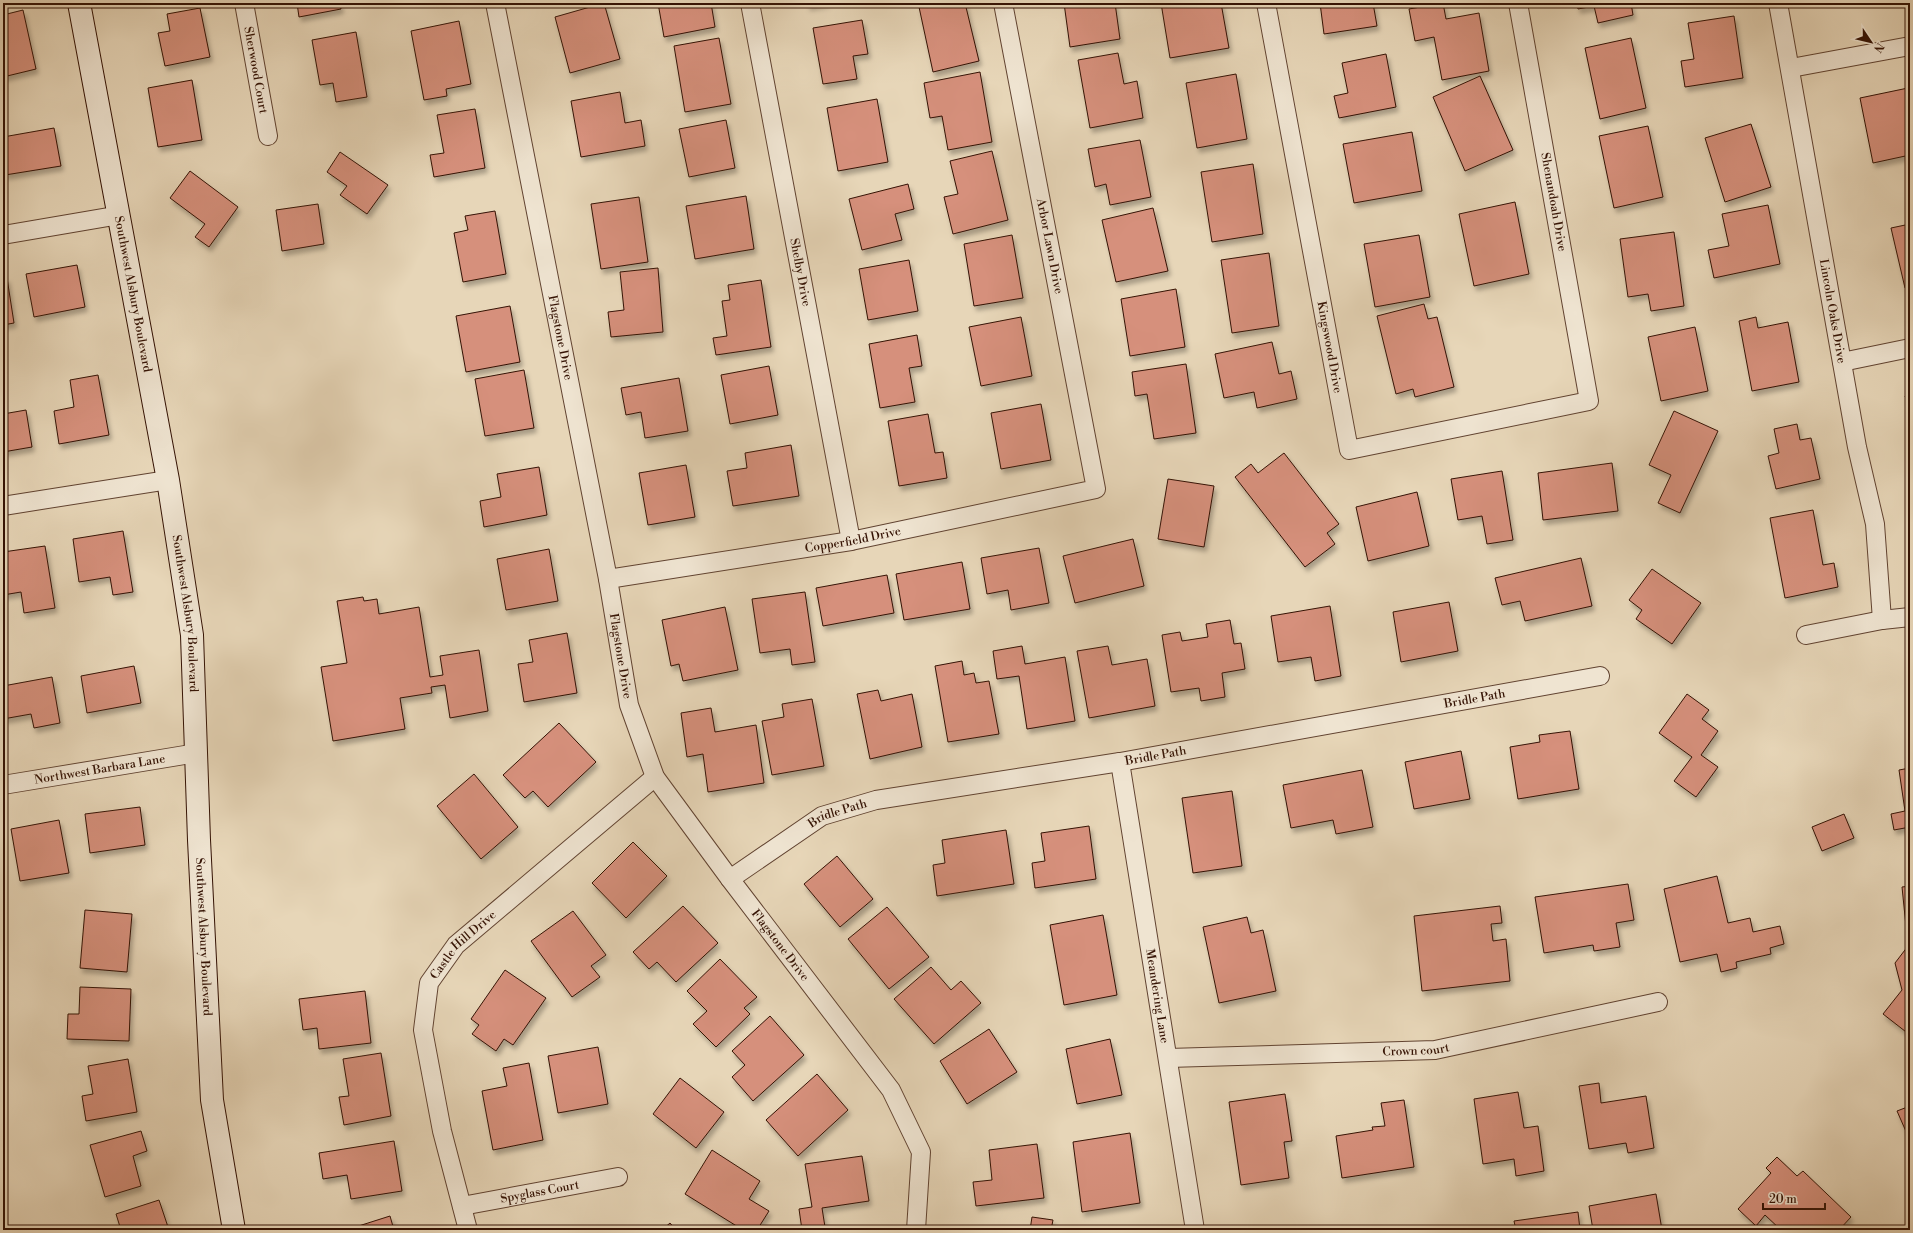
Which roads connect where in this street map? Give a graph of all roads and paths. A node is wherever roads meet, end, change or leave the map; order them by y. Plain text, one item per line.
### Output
1 (79, 3) edge
2 (244, 3) edge
3 (495, 3) edge
4 (750, 3) edge
5 (1003, 3) edge
6 (1266, 3) edge
7 (1518, 3) edge
8 (1778, 3) edge
9 (1910, 46) edge
10 (1791, 68) junction
11 (268, 136) dead end
12 (120, 215) junction
13 (3, 235) edge
14 (1910, 348) edge
15 (1842, 362) junction
16 (1590, 400) joint
17 (168, 480) junction
18 (1096, 489) joint
19 (3, 506) edge
20 (851, 541) junction
21 (608, 579) junction
22 (1910, 617) edge
23 (1882, 620) junction
24 (1806, 636) dead end
25 (1600, 676) dead end
26 (197, 753) junction
27 (1120, 762) junction
28 (655, 777) junction
29 (3, 785) edge
30 (730, 879) junction
31 (1658, 1002) dead end
32 (1168, 1058) junction
33 (618, 1178) dead end
34 (462, 1206) junction
35 (234, 1230) edge
36 (468, 1230) edge
37 (916, 1230) edge
38 (1195, 1230) edge

1 - 12 main road, Southwest Alsbury Boulevard
2 - 11 street, Sherwood Court
3 - 21 street, Flagstone Drive
4 - 20 street, Shelby Drive
5 - 18 street, Arbor Lawn Drive
6 - 16 street, Kingswood Drive
7 - 16 street, Shenandoah Drive
8 - 10 street, Lincoln Oaks Drive
9 - 10 street
10 - 15 street, Lincoln Oaks Drive
12 - 13 street
12 - 17 main road, Southwest Alsbury Boulevard
14 - 15 street
15 - 23 street, Lincoln Oaks Drive
17 - 19 street
17 - 26 main road, Southwest Alsbury Boulevard
18 - 20 street, Copperfield Drive
20 - 21 street, Copperfield Drive
21 - 28 street, Flagstone Drive
22 - 23 street
23 - 24 street
25 - 27 street, Bridle Path
26 - 29 street, Northwest Barbara Lane
26 - 35 main road, Southwest Alsbury Boulevard
27 - 30 street, Bridle Path
27 - 32 street, Meandering Lane
28 - 30 street, Flagstone Drive
28 - 34 street, Castle Hill Drive
30 - 37 street, Flagstone Drive
31 - 32 street, Crown court
32 - 38 street, Meandering Lane
33 - 34 street, Spyglass Court
34 - 36 street, Castle Hill Drive

